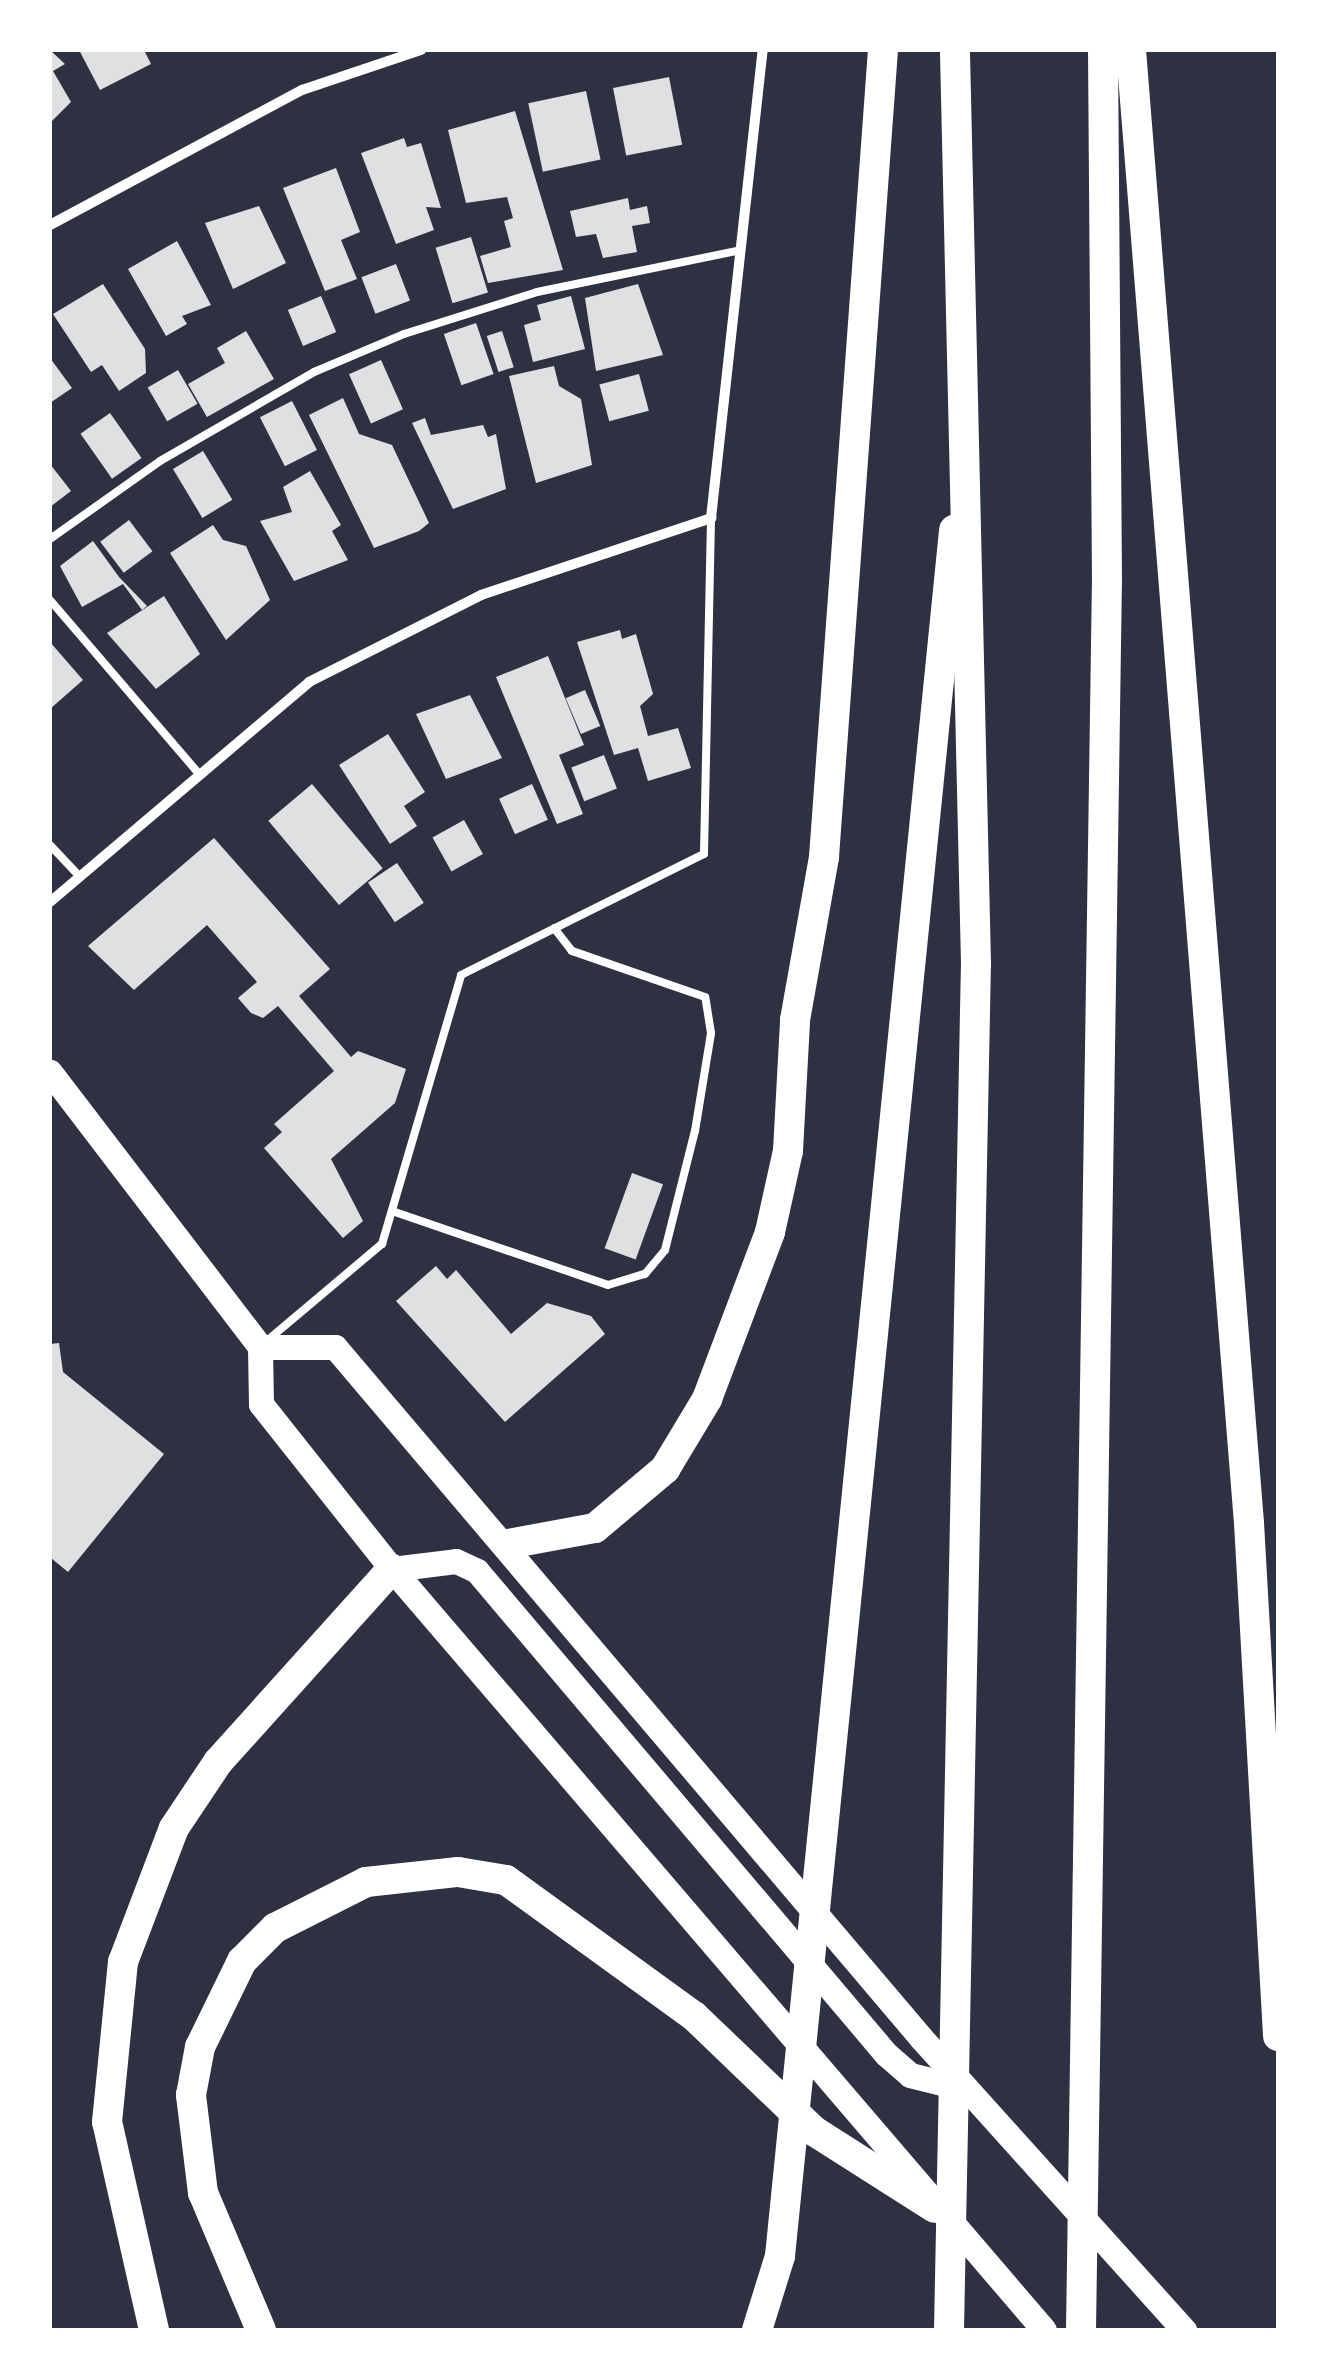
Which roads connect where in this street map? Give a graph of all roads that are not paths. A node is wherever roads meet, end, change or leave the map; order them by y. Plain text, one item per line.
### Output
1 (420, 50) edge
2 (763, 50) edge
3 (883, 50) edge
4 (955, 50) edge
5 (1103, 50) edge
6 (1131, 50) edge
7 (50, 225) edge
8 (741, 250) junction
9 (968, 402) junction
10 (712, 518) junction
11 (50, 539) edge
12 (50, 600) edge
13 (200, 776) junction
14 (50, 846) edge
15 (80, 877) junction
16 (50, 902) edge
17 (554, 928) junction
18 (50, 1072) edge
19 (392, 1211) junction
20 (260, 1347) junction
21 (508, 1544) junction
22 (392, 1570) junction
23 (1278, 2036) edge
24 (966, 2089) junction
25 (935, 2208) junction
26 (154, 2330) edge
27 (261, 2330) edge
28 (757, 2330) edge
29 (949, 2330) edge
30 (1044, 2330) edge
31 (1080, 2330) edge
32 (1184, 2330) edge

1 - 7 street
2 - 8 street
3 - 21 highway
4 - 9 highway
5 - 31 highway
6 - 23 highway
8 - 10 street
8 - 11 lane
9 - 28 highway
9 - 29 highway
10 - 13 street
10 - 17 lane
12 - 13 lane
13 - 15 street
14 - 15 lane
15 - 16 street
17 - 19 lane
17 - 19 lane
18 - 20 main road
19 - 20 lane
20 - 21 main road
20 - 22 main road
21 - 24 main road
22 - 24 main road
22 - 25 main road
22 - 26 highway
24 - 32 main road
25 - 27 highway
25 - 30 main road

